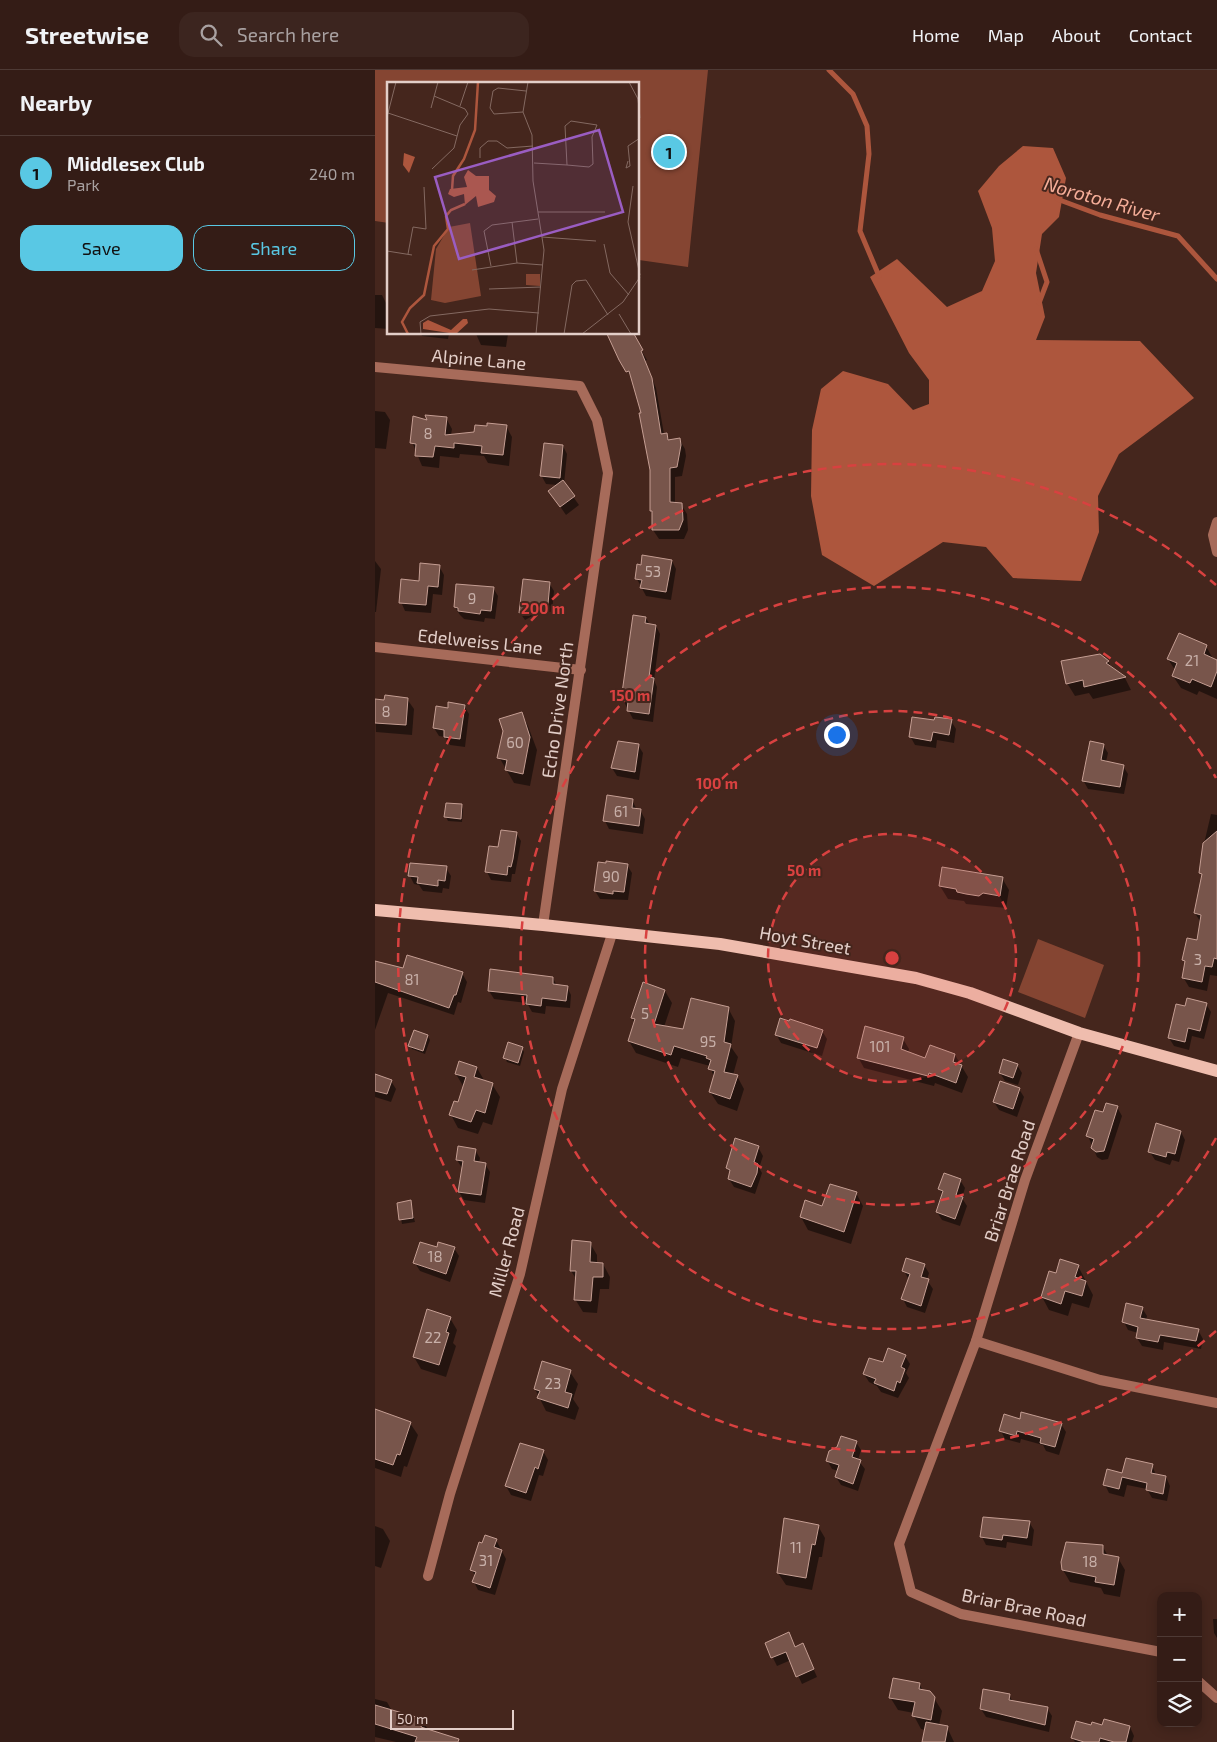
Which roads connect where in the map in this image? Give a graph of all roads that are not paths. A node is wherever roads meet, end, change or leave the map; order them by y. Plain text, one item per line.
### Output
1 (375, 367) edge
2 (579, 386) joint
3 (1217, 522) edge
4 (1217, 552) edge
5 (375, 647) edge
6 (581, 670) junction
7 (375, 910) edge
8 (543, 925) junction
9 (612, 934) junction
10 (1079, 1033) junction
11 (1217, 1070) edge
12 (976, 1341) junction
13 (1217, 1403) edge
14 (427, 1576) dead end
15 (1157, 1651) edge
16 (1199, 1682) edge
17 (1217, 1698) edge

1 - 2 street, Alpine Lane
2 - 6 street, Echo Drive North
3 - 4 street
5 - 6 street, Edelweiss Lane
6 - 8 street, Echo Drive North
7 - 8 main road, Hoyt Street
8 - 9 main road, Hoyt Street
9 - 10 main road, Hoyt Street
9 - 14 street, Miller Road
10 - 11 main road, Hoyt Street
10 - 12 street, Briar Brae Road
12 - 13 street
12 - 15 street, Briar Brae Road
16 - 17 street

